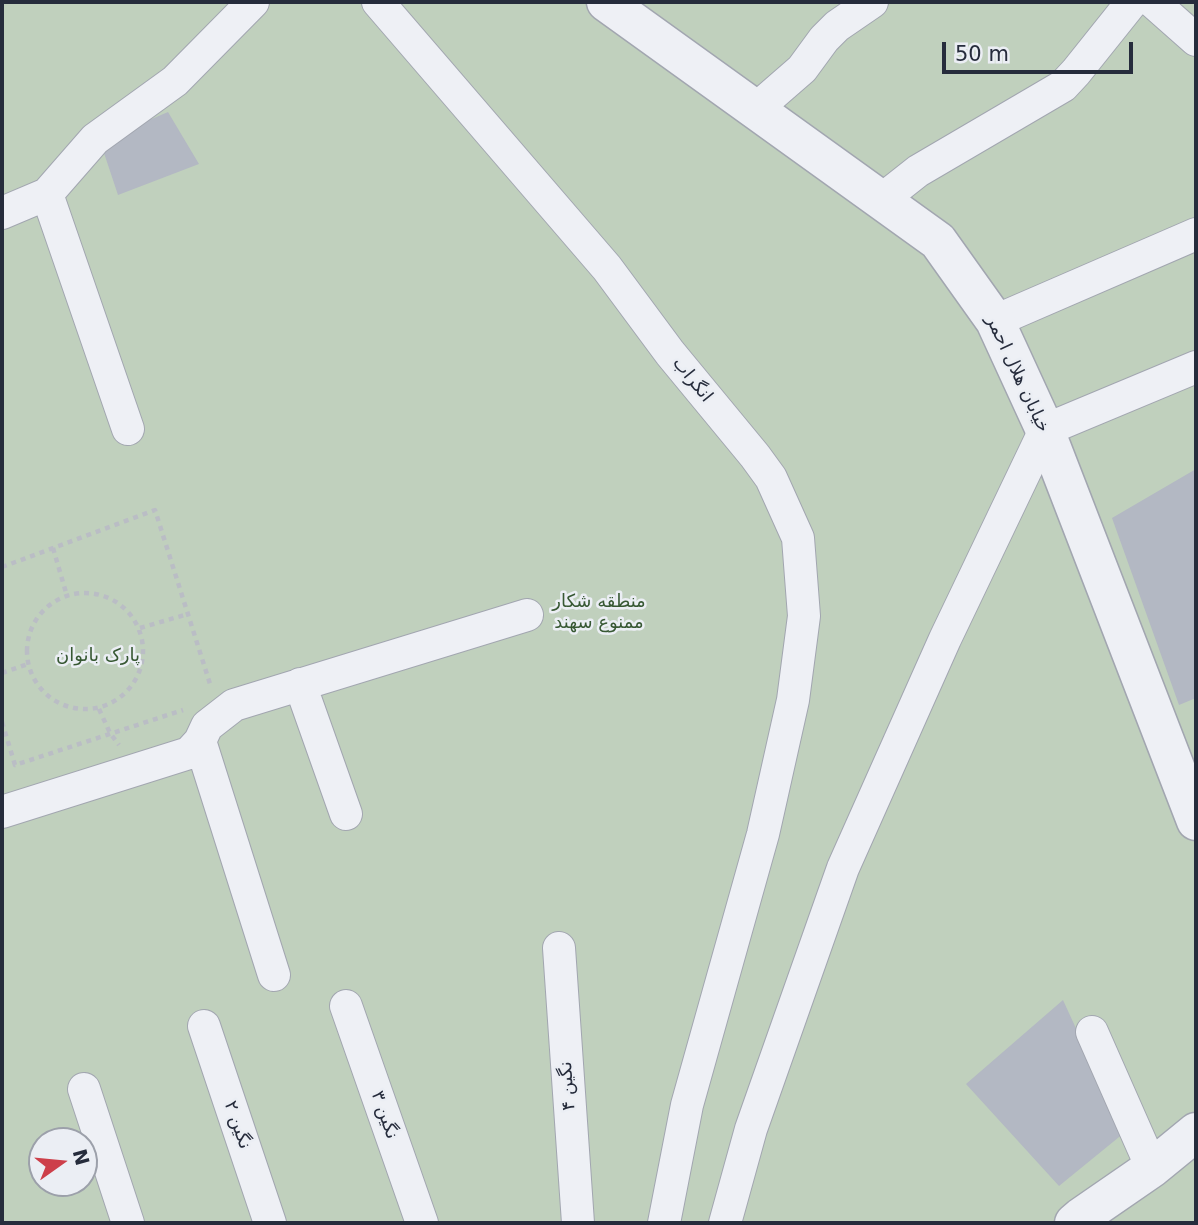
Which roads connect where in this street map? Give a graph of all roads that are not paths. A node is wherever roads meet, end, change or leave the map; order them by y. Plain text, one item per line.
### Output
1 (253, 2) edge
2 (378, 2) edge
3 (606, 2) edge
4 (872, 2) edge
5 (1136, 2) edge
6 (1196, 40) edge
7 (756, 109) junction
8 (47, 194) junction
9 (880, 201) junction
10 (2, 213) edge
11 (1196, 234) edge
12 (995, 321) junction
13 (1196, 367) edge
14 (128, 429) dead end
15 (1045, 430) junction
16 (527, 615) dead end
17 (300, 684) junction
18 (200, 741) junction
19 (2, 812) edge
20 (346, 814) dead end
21 (1196, 821) edge
22 (559, 948) dead end
23 (274, 975) dead end
24 (346, 1006) dead end
25 (204, 1026) dead end
26 (1092, 1031) dead end
27 (84, 1089) dead end
28 (1196, 1132) edge
29 (1196, 1158) edge
30 (1152, 1168) junction
31 (128, 1223) edge
32 (270, 1223) edge
33 (422, 1223) edge
34 (578, 1223) edge
35 (664, 1223) edge
36 (725, 1223) edge
37 (1074, 1223) edge

1 - 8 street
2 - 35 street, انگراب
3 - 7 street, خیابان هلال احمر
4 - 7 street
5 - 6 street
5 - 9 street
7 - 9 street, خیابان هلال احمر
8 - 10 street
8 - 14 street
9 - 12 street, خیابان هلال احمر
11 - 12 street
12 - 15 street, خیابان هلال احمر
13 - 15 street
15 - 21 street, خیابان هلال احمر
15 - 36 street
16 - 17 street
17 - 18 street
17 - 20 street
18 - 19 street
18 - 23 street
22 - 34 street, نگین ۴
24 - 33 street, نگین ۳
25 - 32 street, نگین ۲
26 - 30 street
27 - 31 street
28 - 30 street
29 - 30 street
30 - 37 street

